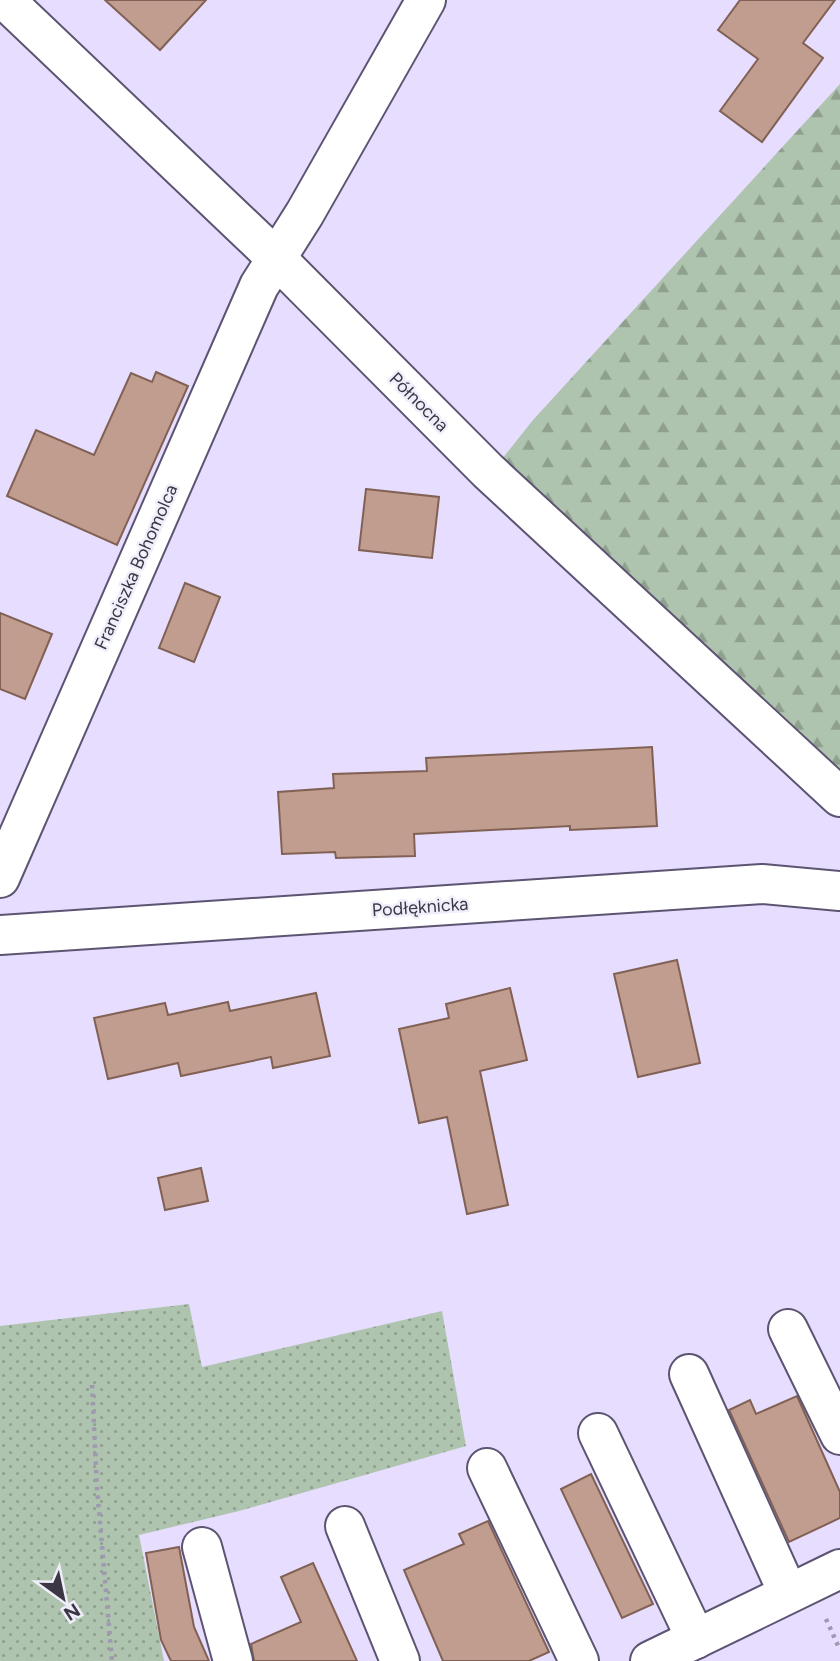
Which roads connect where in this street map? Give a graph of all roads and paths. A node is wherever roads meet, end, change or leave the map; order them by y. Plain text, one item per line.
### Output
1 (5, 0) edge
2 (426, 0) edge
3 (276, 258) junction
4 (840, 797) edge
5 (0, 878) edge
6 (840, 891) edge
7 (0, 935) edge
8 (788, 1329) dead end
9 (689, 1374) dead end
10 (92, 1385) dead end
11 (598, 1433) dead end
12 (840, 1435) edge
13 (487, 1468) dead end
14 (345, 1526) dead end
15 (202, 1546) dead end
16 (840, 1569) edge
17 (788, 1593) junction
18 (696, 1639) junction
19 (112, 1661) edge
20 (233, 1661) edge
21 (400, 1661) edge
22 (579, 1661) edge
23 (650, 1661) edge

1 - 3 street, Północna
2 - 3 street, Franciszka Bohomolca
3 - 4 street, Północna
3 - 5 street, Franciszka Bohomolca
6 - 7 street, Podłęknicka
8 - 12 street
9 - 17 street
10 - 19 path
11 - 18 street
13 - 22 street
14 - 21 street
15 - 20 street
16 - 17 street
17 - 18 street
18 - 23 street

